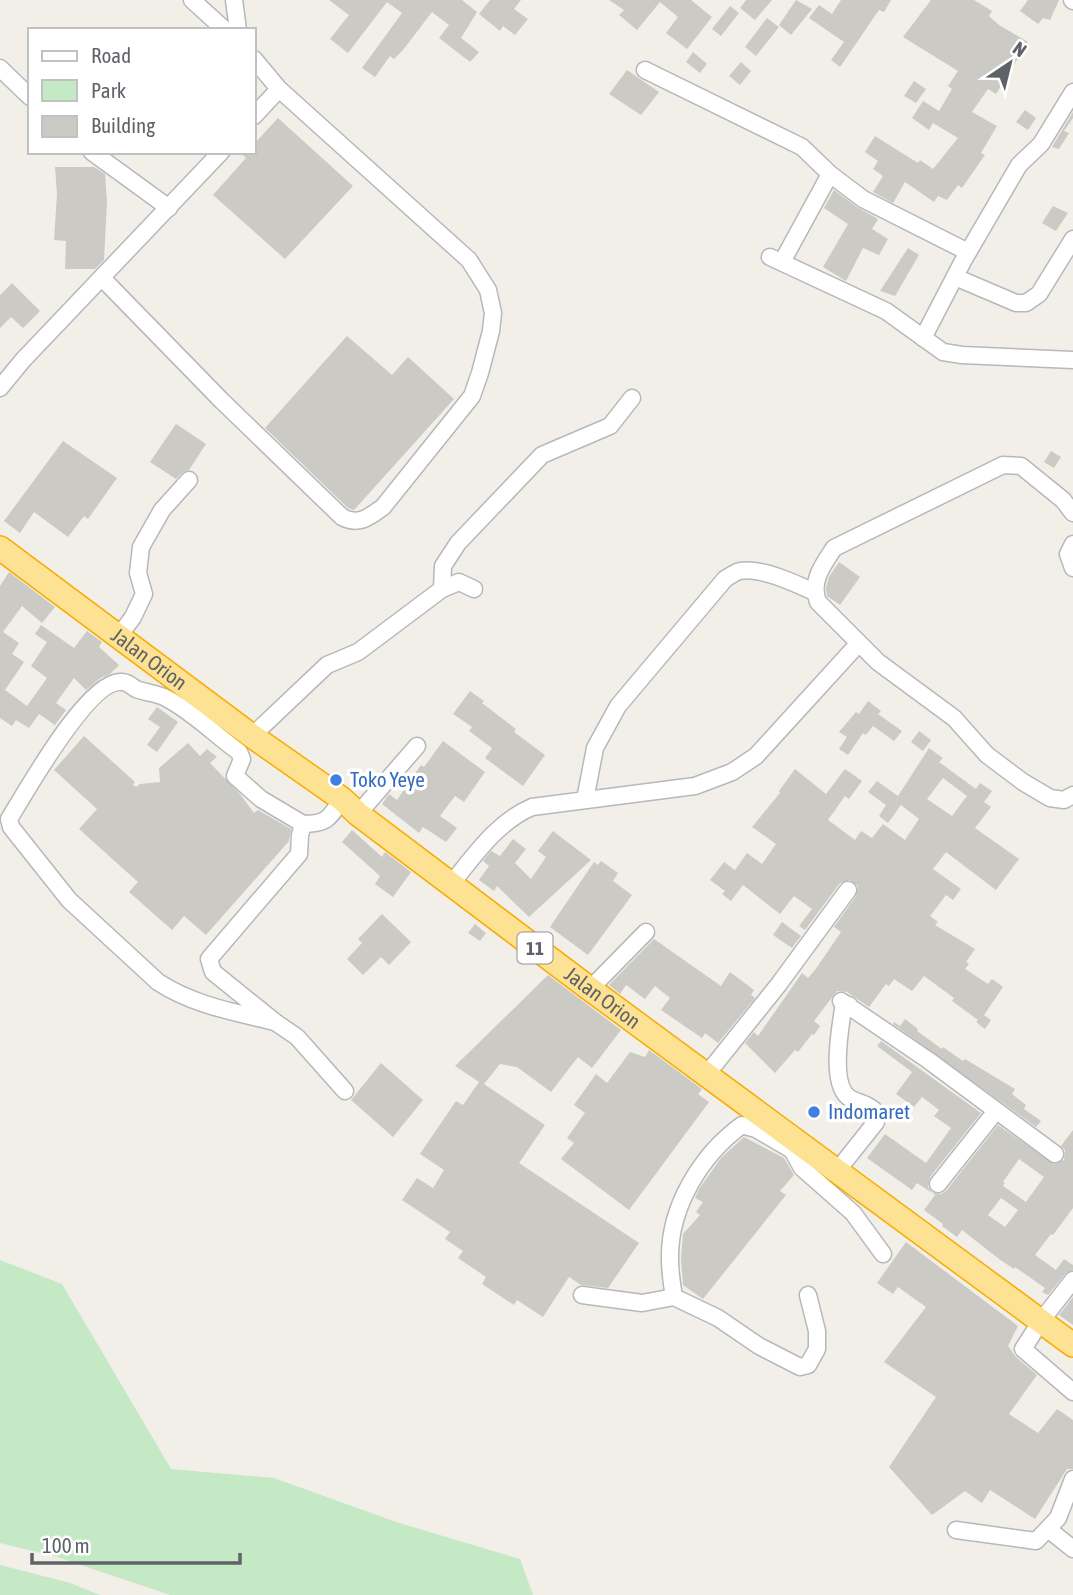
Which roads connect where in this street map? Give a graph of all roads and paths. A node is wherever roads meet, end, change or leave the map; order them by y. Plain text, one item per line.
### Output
1 (192, 0) edge
2 (234, 0) edge
3 (223, 28) edge
4 (238, 28) edge
5 (256, 61) edge
6 (0, 68) edge
7 (645, 70) dead end
8 (279, 89) junction
9 (1073, 92) edge
10 (28, 95) edge
11 (256, 114) edge
12 (95, 154) edge
13 (219, 154) edge
14 (830, 174) junction
15 (169, 208) junction
16 (1073, 239) edge
17 (968, 252) junction
18 (954, 277) junction
19 (102, 278) junction
20 (923, 338) junction
21 (1073, 360) edge
22 (0, 388) edge
23 (632, 398) dead end
24 (189, 480) dead end
25 (1073, 513) edge
26 (1073, 544) edge
27 (0, 548) edge
28 (1073, 568) edge
29 (442, 589) junction
30 (474, 589) dead end
31 (814, 592) junction
32 (120, 636) junction
33 (859, 643) junction
34 (252, 736) junction
35 (416, 746) dead end
36 (1073, 795) edge
37 (585, 800) junction
38 (350, 806) junction
39 (303, 824) junction
40 (451, 884) junction
41 (848, 890) dead end
42 (646, 932) dead end
43 (590, 989) junction
44 (275, 1022) junction
45 (707, 1074) junction
46 (345, 1091) dead end
47 (996, 1111) junction
48 (797, 1147) junction
49 (1055, 1154) dead end
50 (837, 1171) junction
51 (938, 1184) dead end
52 (883, 1254) dead end
53 (1073, 1280) edge
54 (582, 1295) dead end
55 (808, 1295) dead end
56 (674, 1297) junction
57 (1041, 1321) junction
58 (1072, 1342) edge
59 (1073, 1392) edge
60 (1073, 1479) edge
61 (1048, 1529) junction
62 (956, 1530) dead end
63 (1073, 1549) edge

1 - 3 street
2 - 4 street
5 - 8 street
6 - 10 street
7 - 14 street
8 - 11 street
8 - 19 street
9 - 17 street
12 - 15 street
13 - 15 street
14 - 17 street
14 - 20 street
15 - 19 street
16 - 18 street
17 - 18 street
18 - 20 street
19 - 22 street
20 - 21 street
23 - 29 street
24 - 32 street
25 - 31 street
26 - 28 street
27 - 32 highway, Jalan Orion / 11
29 - 30 street
29 - 34 street
31 - 33 street
31 - 37 street
32 - 34 highway, Jalan Orion / 11
33 - 36 street
33 - 37 street
34 - 38 highway, Jalan Orion / 11
35 - 38 street
37 - 40 street
38 - 39 street
38 - 40 highway, Jalan Orion / 11
39 - 44 street
39 - 44 street
40 - 43 highway, Jalan Orion / 11
41 - 45 street
42 - 43 street
43 - 45 highway, Jalan Orion / 11
44 - 46 street
45 - 48 highway, Jalan Orion / 11
47 - 49 street
47 - 50 street
47 - 51 street
48 - 50 highway, Jalan Orion / 11
48 - 52 street
48 - 56 street
50 - 57 highway, Jalan Orion / 11
53 - 57 street
54 - 56 street
55 - 56 street
57 - 58 highway, Jalan Orion / 11
57 - 59 street
60 - 61 street
61 - 62 street
61 - 63 street

